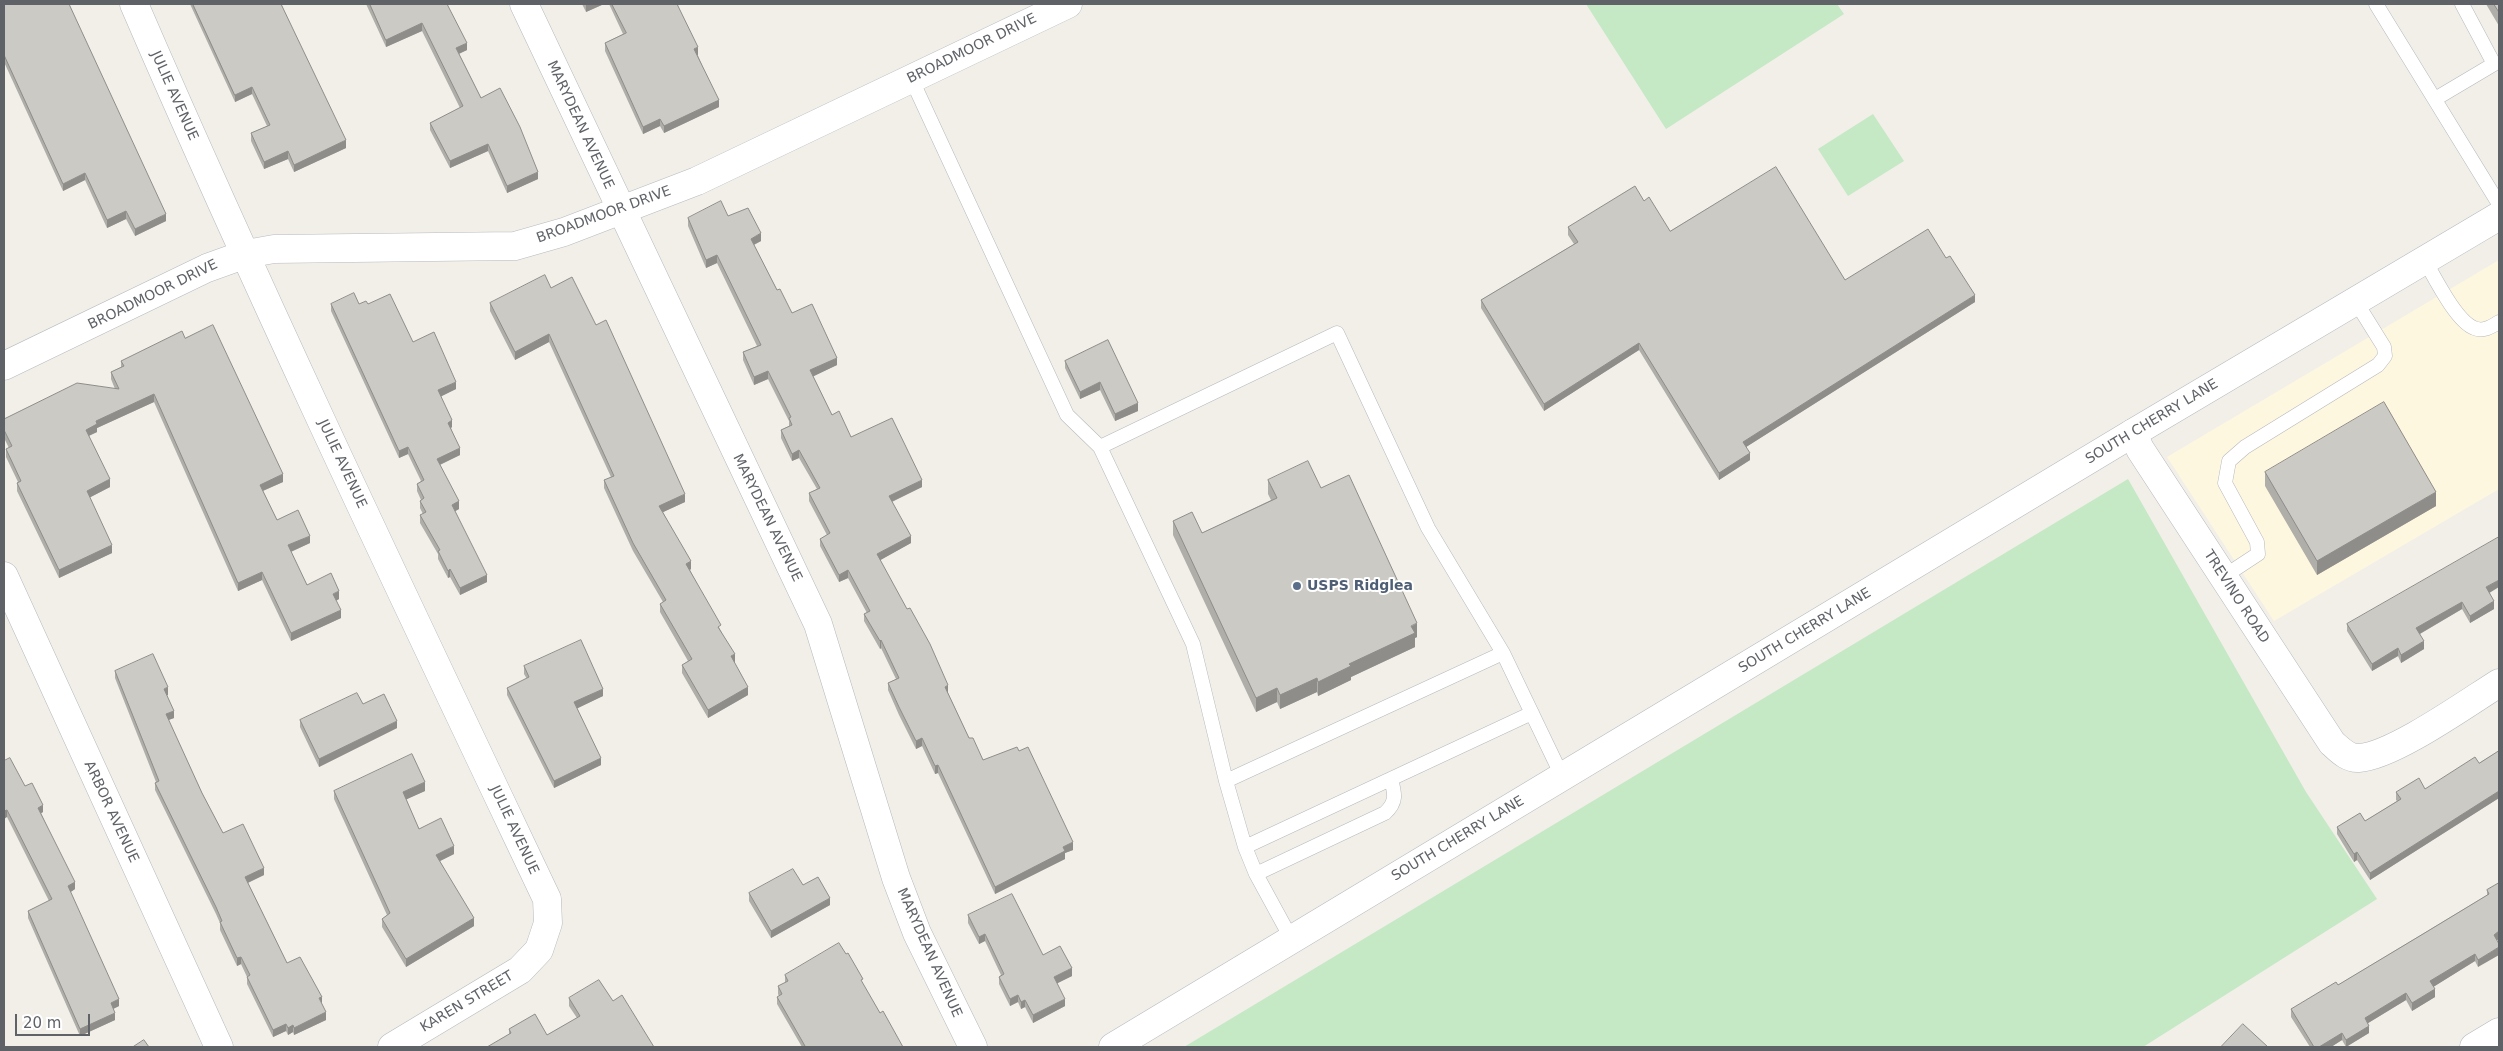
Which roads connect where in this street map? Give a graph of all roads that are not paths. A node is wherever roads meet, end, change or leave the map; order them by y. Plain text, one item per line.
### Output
1 (134, 4) edge
2 (524, 4) edge
3 (1068, 4) edge
4 (2376, 4) edge
5 (2462, 4) edge
6 (911, 78) junction
7 (2434, 99) junction
8 (2499, 204) edge
9 (620, 211) junction
10 (2499, 216) edge
11 (246, 254) junction
12 (2424, 262) junction
13 (2356, 302) junction
14 (2499, 322) edge
15 (4, 366) edge
16 (2133, 433) junction
17 (1100, 447) junction
18 (4, 576) edge
19 (2223, 577) junction
20 (1502, 653) junction
21 (2499, 683) edge
22 (1532, 713) junction
23 (1562, 776) junction
24 (1391, 779) junction
25 (1226, 781) junction
26 (1246, 847) junction
27 (1256, 874) junction
28 (548, 923) joint
29 (1292, 940) junction
30 (2499, 1032) edge
31 (219, 1047) edge
32 (392, 1047) edge
33 (973, 1047) edge
34 (1113, 1047) edge
35 (2474, 1047) edge

1 - 11 street, JULIE AVENUE
2 - 9 street, MARYDEAN AVENUE
3 - 6 street, BROADMOOR DRIVE
4 - 7 lane
5 - 7 lane
6 - 9 street, BROADMOOR DRIVE
6 - 17 lane
7 - 8 lane
9 - 11 street, BROADMOOR DRIVE
9 - 33 street, MARYDEAN AVENUE
10 - 12 street, SOUTH CHERRY LANE
11 - 15 street, BROADMOOR DRIVE
11 - 28 street, JULIE AVENUE
12 - 13 street, SOUTH CHERRY LANE
12 - 14 lane
13 - 16 street, SOUTH CHERRY LANE
13 - 19 lane
16 - 19 street, TREVINO ROAD
16 - 23 street, SOUTH CHERRY LANE
17 - 20 lane
17 - 25 lane
18 - 31 street, ARBOR AVENUE
19 - 21 street, TREVINO ROAD
20 - 22 lane
20 - 25 lane
22 - 23 lane
22 - 24 lane
23 - 29 street, SOUTH CHERRY LANE
24 - 26 lane
24 - 27 lane
25 - 26 lane
26 - 27 lane
27 - 29 lane
28 - 32 street, KAREN STREET
29 - 34 street, SOUTH CHERRY LANE
30 - 35 street

